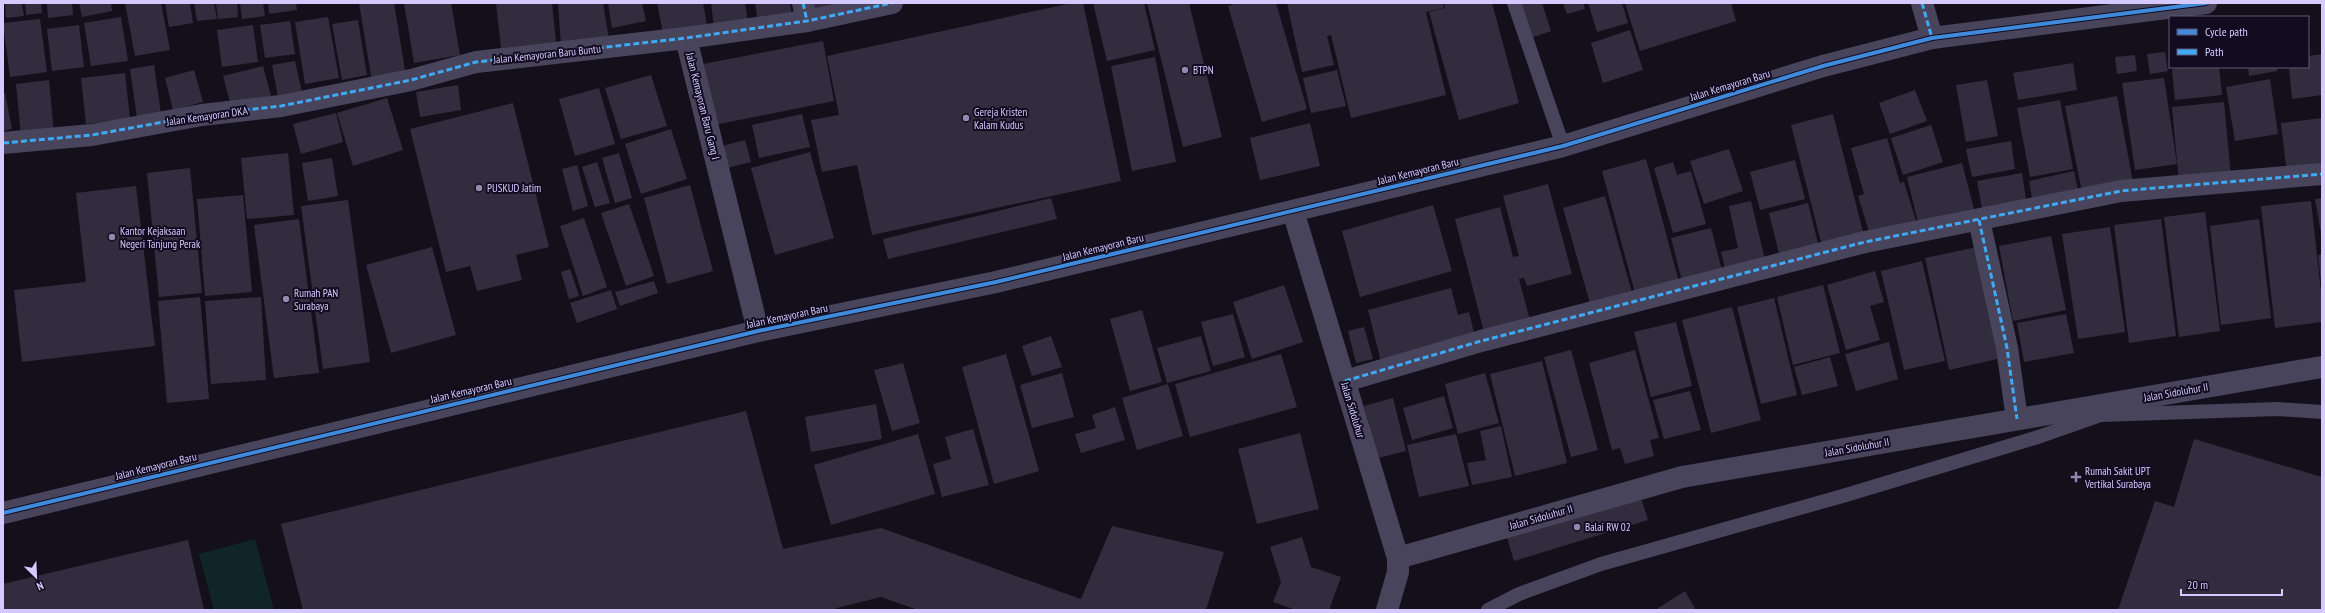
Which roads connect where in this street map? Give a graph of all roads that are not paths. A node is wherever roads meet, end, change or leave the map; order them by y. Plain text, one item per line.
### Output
1 (892, 3) edge
2 (1514, 3) edge
3 (1922, 3) edge
4 (2206, 3) edge
5 (805, 12) edge
6 (686, 38) junction
7 (1932, 38) junction
8 (411, 80) joint
9 (3, 144) edge
10 (1563, 146) junction
11 (2322, 174) edge
12 (1293, 211) junction
13 (1979, 220) junction
14 (758, 331) junction
15 (2322, 367) edge
16 (1345, 381) junction
17 (2322, 412) edge
18 (2017, 419) junction
19 (3, 513) edge
20 (1398, 558) junction
21 (1387, 610) edge
22 (1488, 610) edge

1 - 5 street, Jalan Kemayoran Baru Gang I
2 - 10 lane
3 - 7 street
4 - 7 street, Jalan Kemayoran Baru
5 - 6 street, Jalan Kemayoran Baru Gang I
6 - 8 street, Jalan Kemayoran Baru Buntu
6 - 14 street, Jalan Kemayoran Baru Gang I
7 - 10 street, Jalan Kemayoran Baru
8 - 9 street, Jalan Kemayoran DKA
10 - 12 street, Jalan Kemayoran Baru
11 - 13 street
12 - 14 street, Jalan Kemayoran Baru
12 - 16 street, Jalan Sidoluhur
13 - 16 street
13 - 18 street
14 - 19 street, Jalan Kemayoran Baru
15 - 18 street, Jalan Sidoluhur II
16 - 20 street, Jalan Sidoluhur
17 - 22 lane
18 - 20 street, Jalan Sidoluhur II
20 - 21 street, Jalan Sidoluhur

